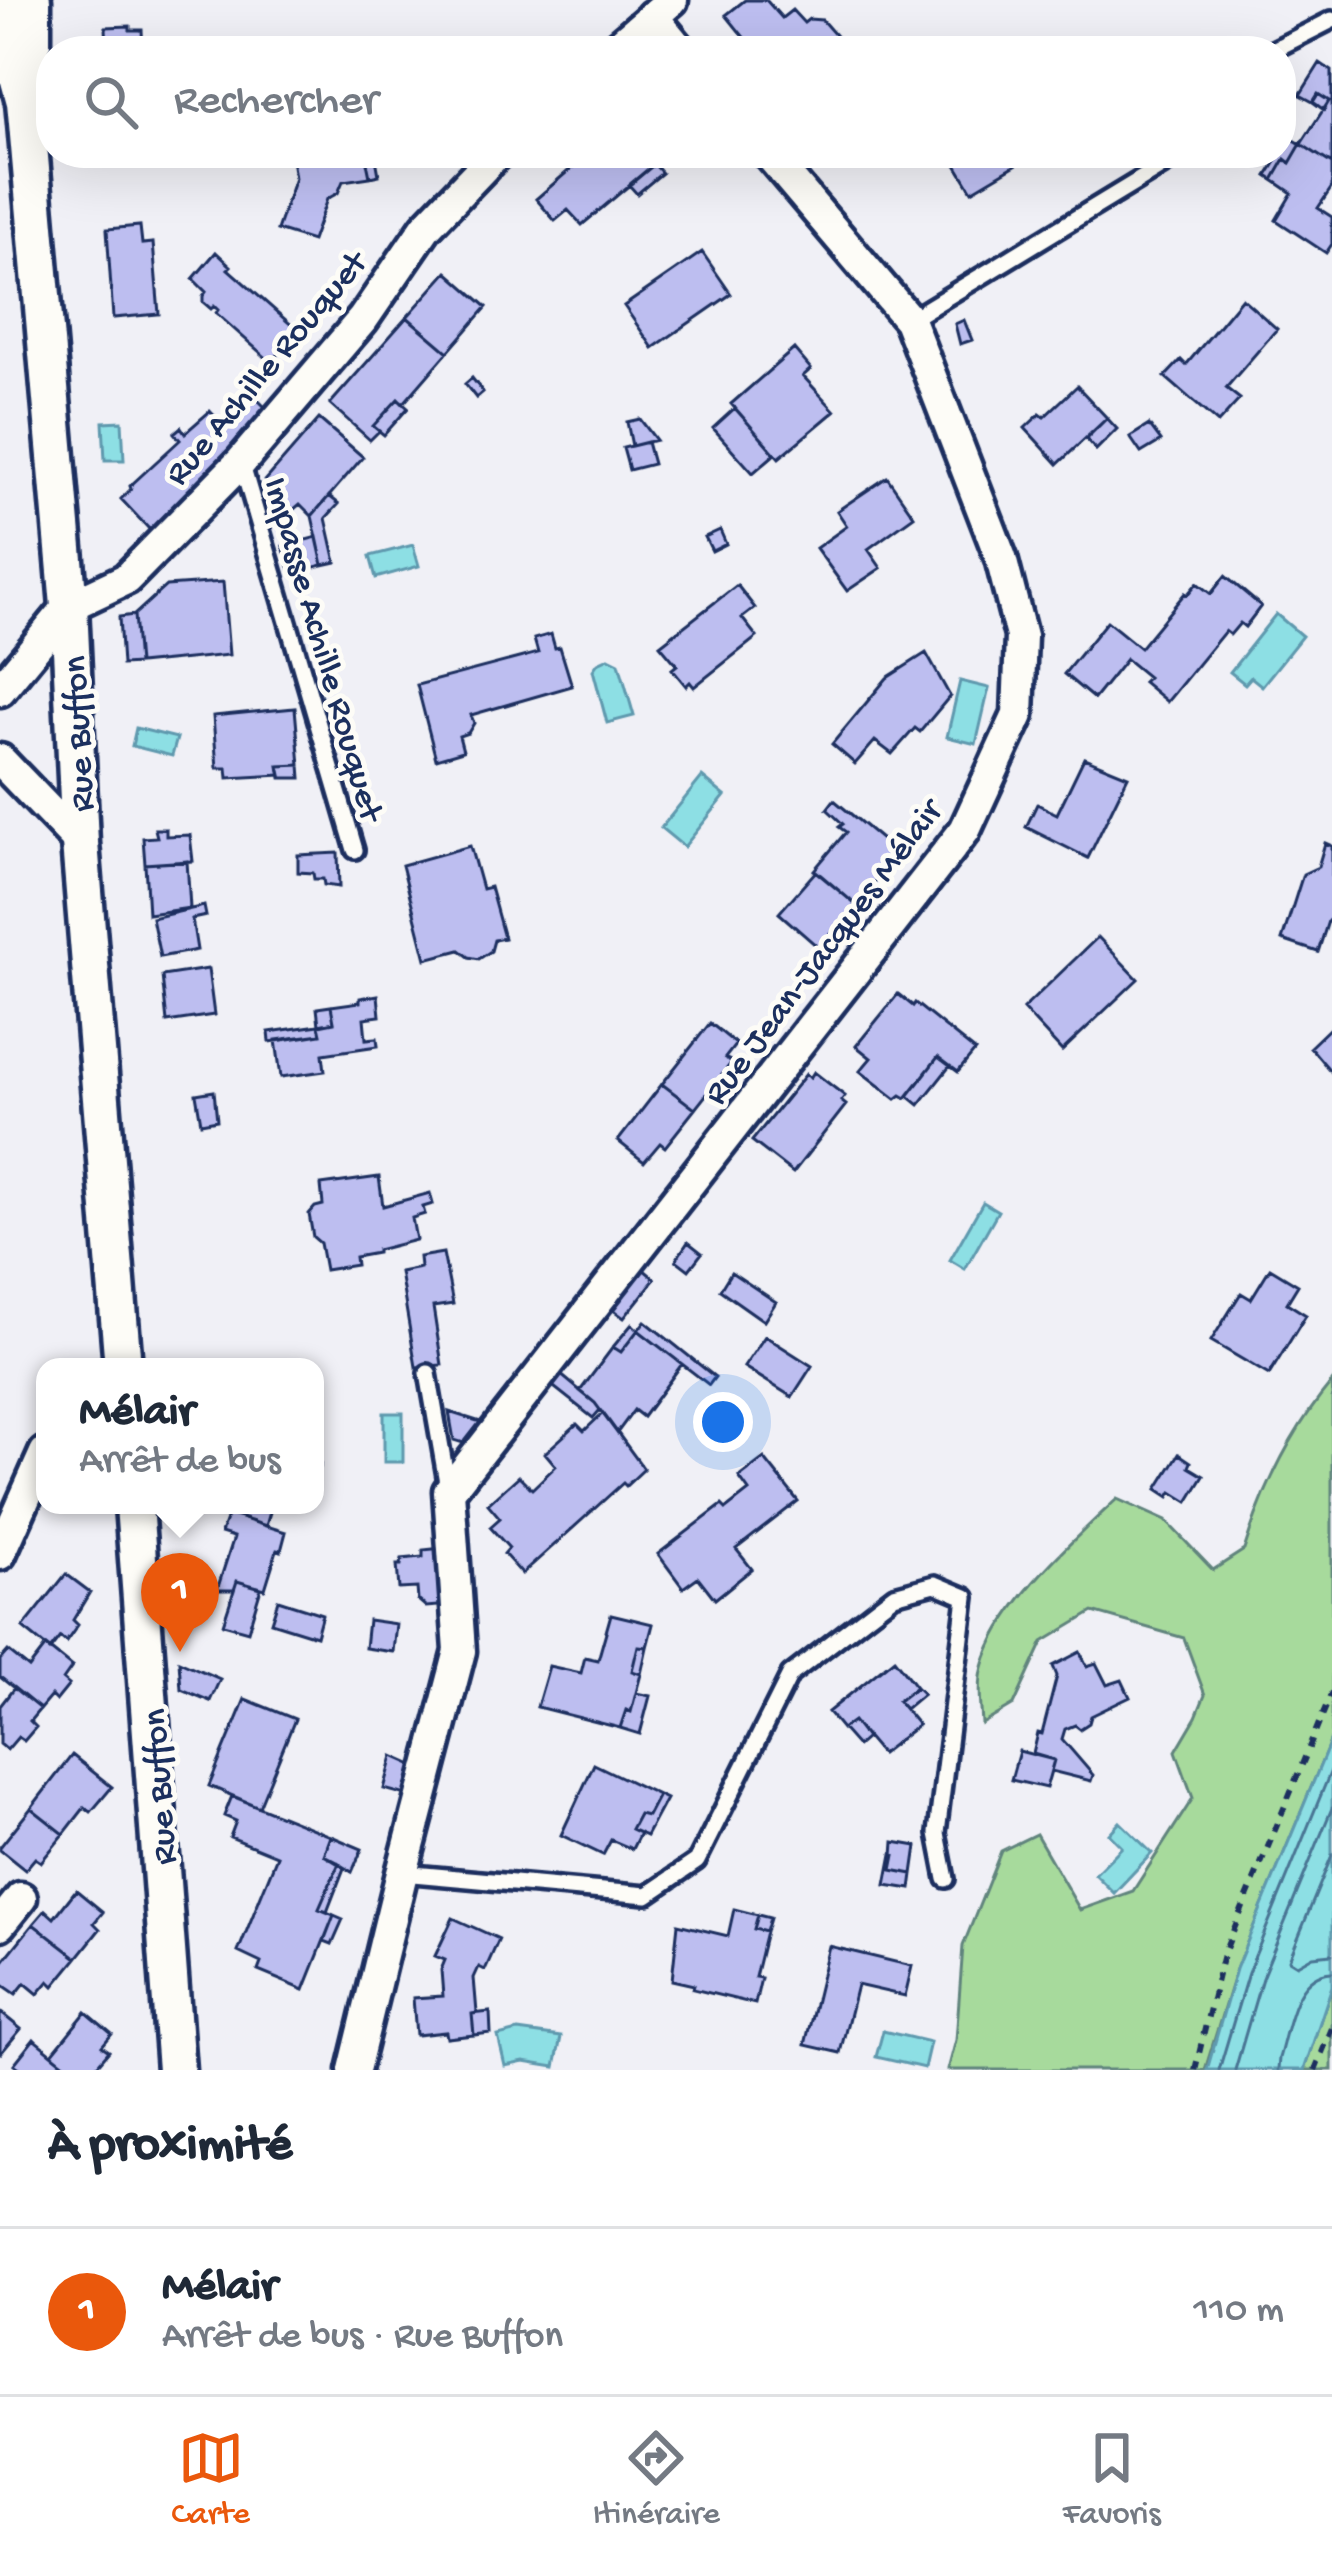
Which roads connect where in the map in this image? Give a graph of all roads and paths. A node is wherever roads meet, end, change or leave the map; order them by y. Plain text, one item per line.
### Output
1 (3, 0) edge
2 (32, 0) edge
3 (662, 8) edge
4 (1332, 20) edge
5 (629, 36) edge
6 (674, 36) edge
7 (1296, 38) edge
8 (25, 102) junction
9 (483, 168) edge
10 (781, 168) edge
11 (1159, 168) edge
12 (908, 320) junction
13 (241, 462) junction
14 (69, 605) junction
15 (0, 690) edge
16 (0, 760) edge
17 (80, 843) junction
18 (355, 850) dead end
19 (119, 1358) edge
20 (428, 1373) dead end
21 (36, 1473) edge
22 (449, 1491) junction
23 (135, 1514) edge
24 (0, 1554) edge
25 (1332, 1692) edge
26 (402, 1873) junction
27 (946, 1879) dead end
28 (21, 1898) dead end
29 (0, 1924) edge
30 (1332, 2028) edge
31 (176, 2070) edge
32 (354, 2070) edge
33 (1195, 2070) edge
34 (1315, 2070) edge

1 - 8 street, Rue Buffon
2 - 8 street, Rue Buffon
3 - 5 street
3 - 6 street
4 - 7 lane
8 - 14 street, Rue Buffon
9 - 13 street, Rue Achille Rouquet
10 - 12 street, Rue Jean-Jacques Mélair
11 - 12 lane
12 - 22 street, Rue Jean-Jacques Mélair
13 - 14 street, Rue Achille Rouquet
13 - 18 lane, Impasse Achille Rouquet
14 - 15 street
14 - 17 street, Rue Buffon
16 - 17 street
17 - 19 street, Rue Buffon
20 - 22 lane
21 - 24 street
22 - 26 street
23 - 31 street, Rue Buffon
25 - 33 path
26 - 27 lane
26 - 32 street
28 - 29 street
30 - 34 path

